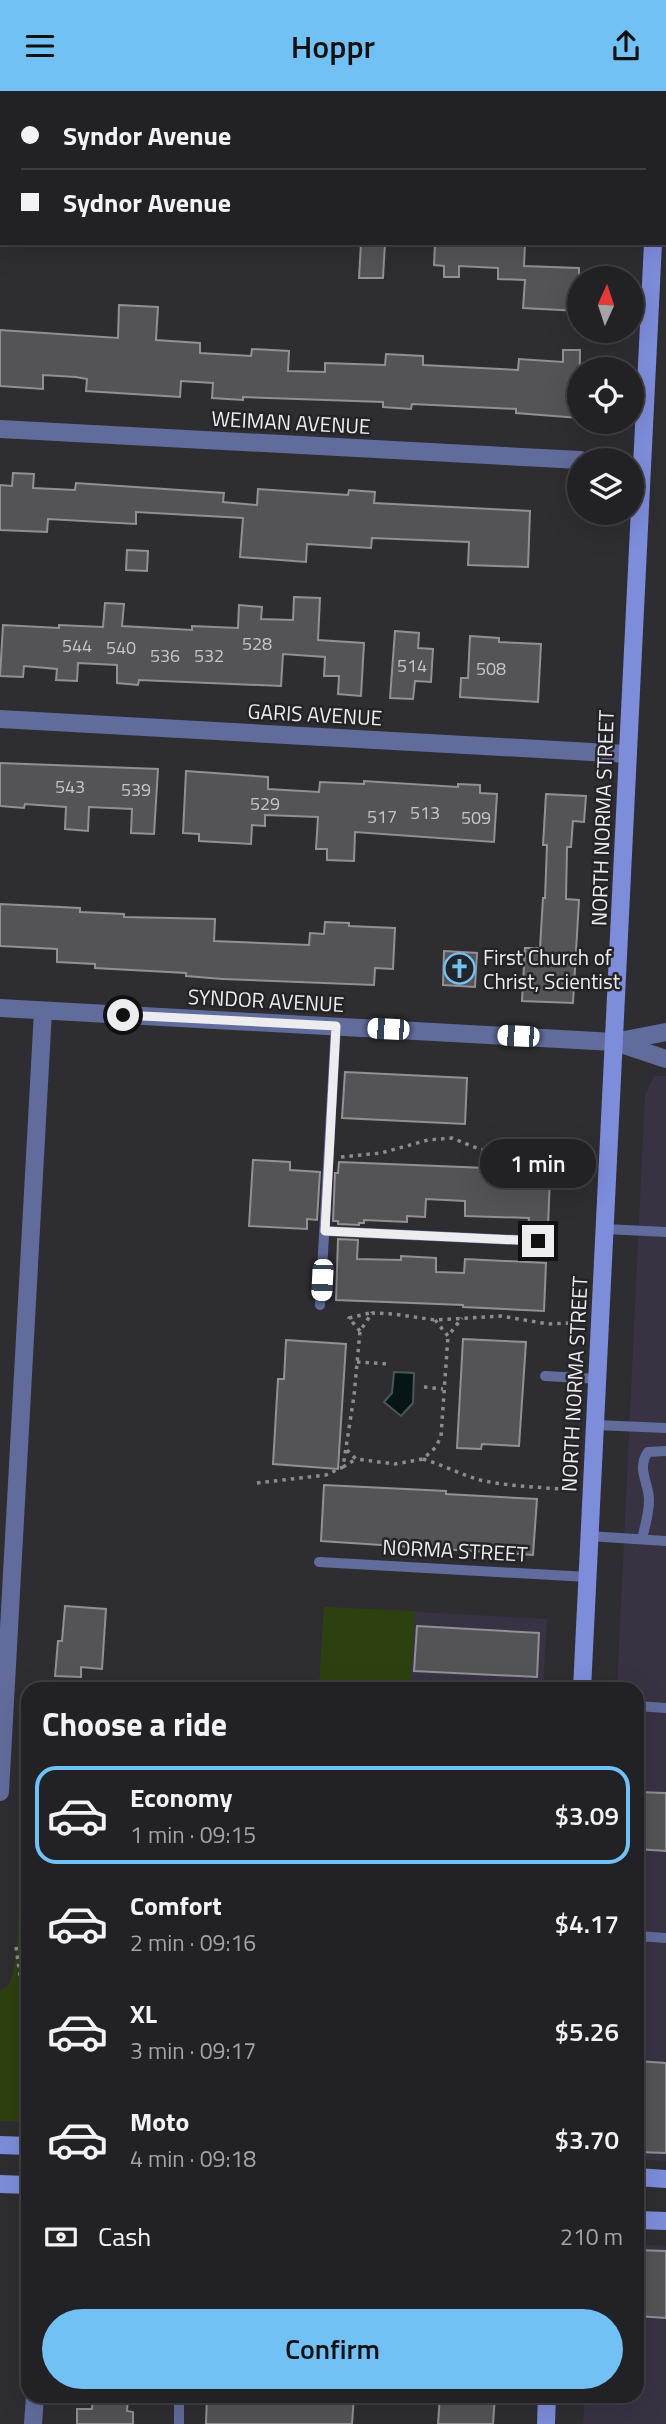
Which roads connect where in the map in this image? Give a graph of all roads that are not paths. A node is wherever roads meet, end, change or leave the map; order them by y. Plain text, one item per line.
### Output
1 (653, 245) edge
2 (0, 429) edge
3 (637, 448) edge
4 (567, 459) edge
5 (634, 525) edge
6 (0, 719) edge
7 (628, 754) junction
8 (0, 1008) edge
9 (43, 1011) junction
10 (336, 1026) junction
11 (666, 1033) edge
12 (614, 1042) junction
13 (666, 1059) edge
14 (605, 1229) junction
15 (325, 1231) junction
16 (666, 1232) edge
17 (538, 1241) dead end
18 (320, 1305) dead end
19 (545, 1376) dead end
20 (599, 1379) junction
21 (596, 1425) junction
22 (666, 1428) edge
23 (666, 1451) edge
24 (589, 1536) junction
25 (642, 1539) junction
26 (666, 1541) edge
27 (319, 1562) dead end
28 (588, 1577) junction
29 (582, 1682) edge
30 (644, 1706) edge
31 (666, 1708) edge
32 (2, 1730) edge
33 (0, 1792) edge
34 (644, 1936) edge
35 (666, 1938) edge
36 (0, 2145) edge
37 (21, 2146) edge
38 (644, 2177) edge
39 (666, 2179) edge
40 (0, 2184) edge
41 (21, 2185) edge
42 (644, 2220) edge
43 (666, 2221) edge
44 (34, 2403) edge
45 (178, 2403) edge
46 (547, 2403) edge
47 (33, 2424) edge
48 (179, 2424) edge
49 (546, 2424) edge

1 - 3 street, NORTH NORMA STREET
2 - 4 street, WEIMAN AVENUE
5 - 7 street, NORTH NORMA STREET
6 - 7 street, GARIS AVENUE
7 - 12 street, NORTH NORMA STREET
8 - 9 street, SYNDOR AVENUE
9 - 10 street, SYNDOR AVENUE
9 - 32 street
10 - 12 street, SYNDOR AVENUE
10 - 15 lane
11 - 12 street
12 - 13 street
12 - 14 street, NORTH NORMA STREET
14 - 16 lane
14 - 20 street, NORTH NORMA STREET
15 - 17 lane
15 - 18 lane
19 - 20 lane
20 - 21 street, NORTH NORMA STREET
21 - 22 lane
21 - 24 street, NORTH NORMA STREET
23 - 25 lane
24 - 25 lane
24 - 28 street, NORTH NORMA STREET
25 - 26 lane
27 - 28 lane, NORMA STREET
28 - 29 street, NORTH NORMA STREET
30 - 31 lane
32 - 33 street
34 - 35 lane
36 - 37 street
38 - 39 street
40 - 41 street
42 - 43 street
44 - 47 street
45 - 48 lane
46 - 49 street

